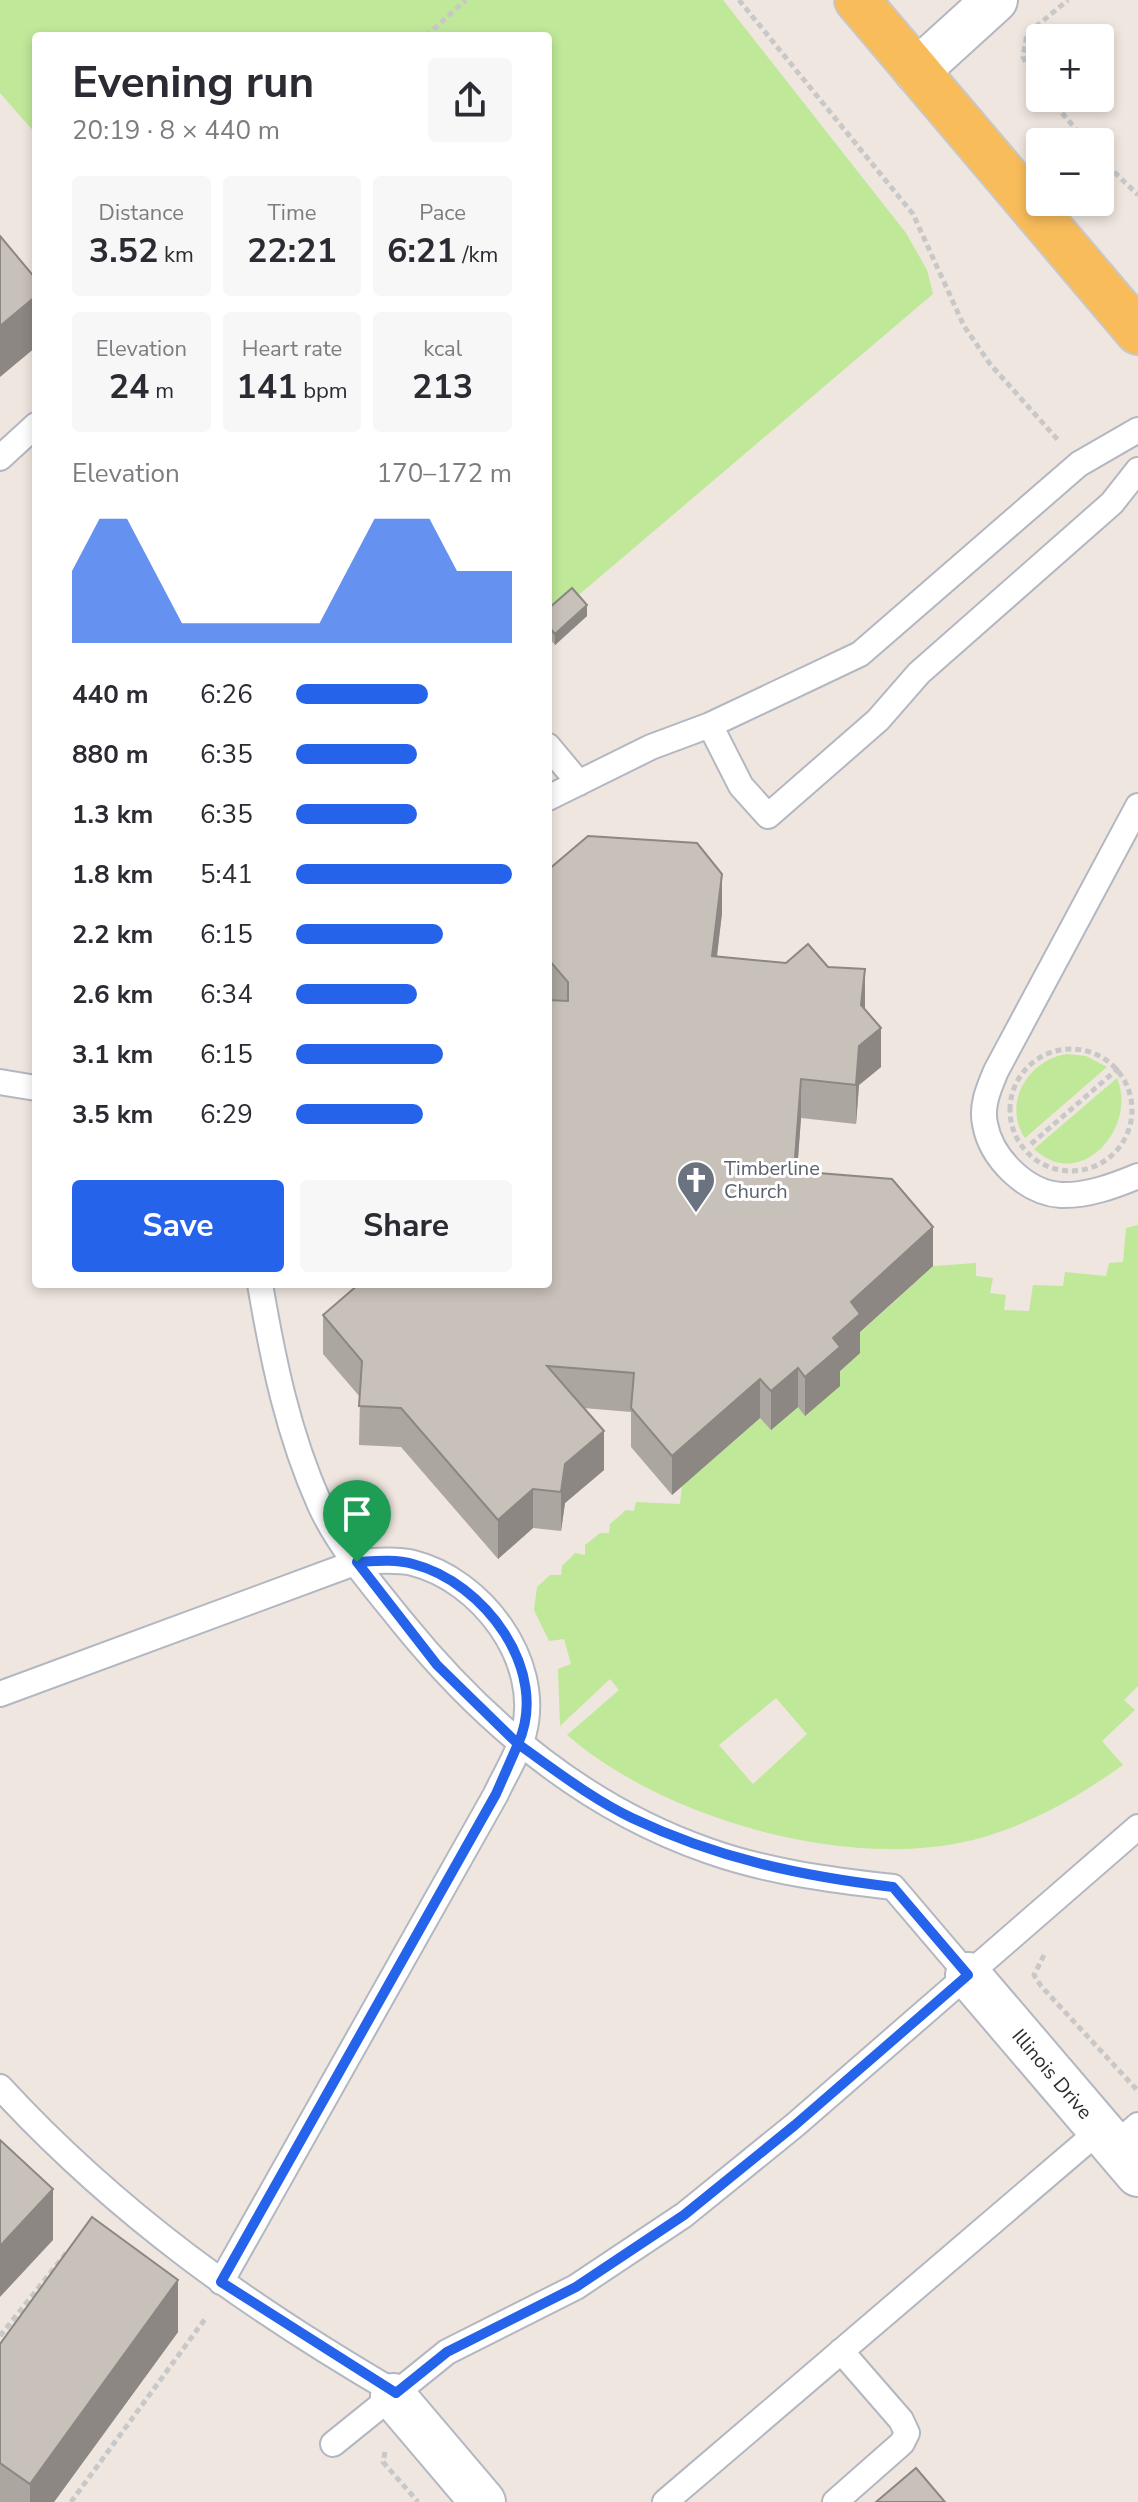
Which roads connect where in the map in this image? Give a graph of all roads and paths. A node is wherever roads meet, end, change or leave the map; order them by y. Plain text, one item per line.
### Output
1 (466, 0) edge
2 (739, 0) edge
3 (857, 0) edge
4 (995, 0) edge
5 (1068, 0) edge
6 (1039, 24) edge
7 (430, 32) edge
8 (1026, 40) edge
9 (1026, 62) edge
10 (917, 71) junction
11 (1061, 112) edge
12 (1075, 128) edge
13 (1114, 172) edge
14 (1138, 195) edge
15 (1138, 332) edge
16 (32, 429) edge
17 (1138, 430) edge
18 (0, 458) edge
19 (1079, 464) junction
20 (1138, 470) edge
21 (710, 725) junction
22 (552, 751) edge
23 (579, 783) junction
24 (552, 796) edge
25 (1138, 806) edge
26 (1119, 1067) junction
27 (0, 1082) edge
28 (32, 1087) edge
29 (1023, 1151) junction
30 (1138, 1176) edge
31 (261, 1288) edge
32 (357, 1562) junction
33 (0, 1694) edge
34 (518, 1744) junction
35 (1138, 1827) edge
36 (1052, 1946) dead end
37 (968, 1975) junction
38 (0, 2087) edge
39 (1138, 2091) edge
40 (1123, 2144) edge
41 (76, 2241) edge
42 (221, 2282) junction
43 (205, 2319) dead end
44 (0, 2336) edge
45 (841, 2351) junction
46 (394, 2395) junction
47 (333, 2444) dead end
48 (383, 2462) dead end
49 (71, 2502) edge
50 (418, 2502) edge
51 (483, 2502) edge
52 (665, 2502) edge
53 (835, 2502) edge

1 - 7 path
2 - 19 path
3 - 10 main road
4 - 10 street
5 - 6 path
8 - 9 path
10 - 15 main road
11 - 12 path
13 - 14 path
16 - 18 lane
17 - 19 lane
19 - 21 lane
20 - 21 lane
21 - 23 lane
22 - 23 lane
23 - 24 lane
25 - 30 lane
26 - 29 path
26 - 29 path
26 - 29 path
27 - 28 lane
31 - 32 lane
32 - 33 lane
32 - 34 lane
32 - 34 lane
34 - 37 lane
34 - 42 lane
35 - 37 lane
36 - 39 path
37 - 40 street, Illinois Drive
37 - 46 lane
38 - 42 lane
40 - 45 lane
41 - 44 path
42 - 46 lane
43 - 49 path
45 - 52 lane
45 - 53 lane
46 - 47 lane
46 - 51 street
48 - 50 path

